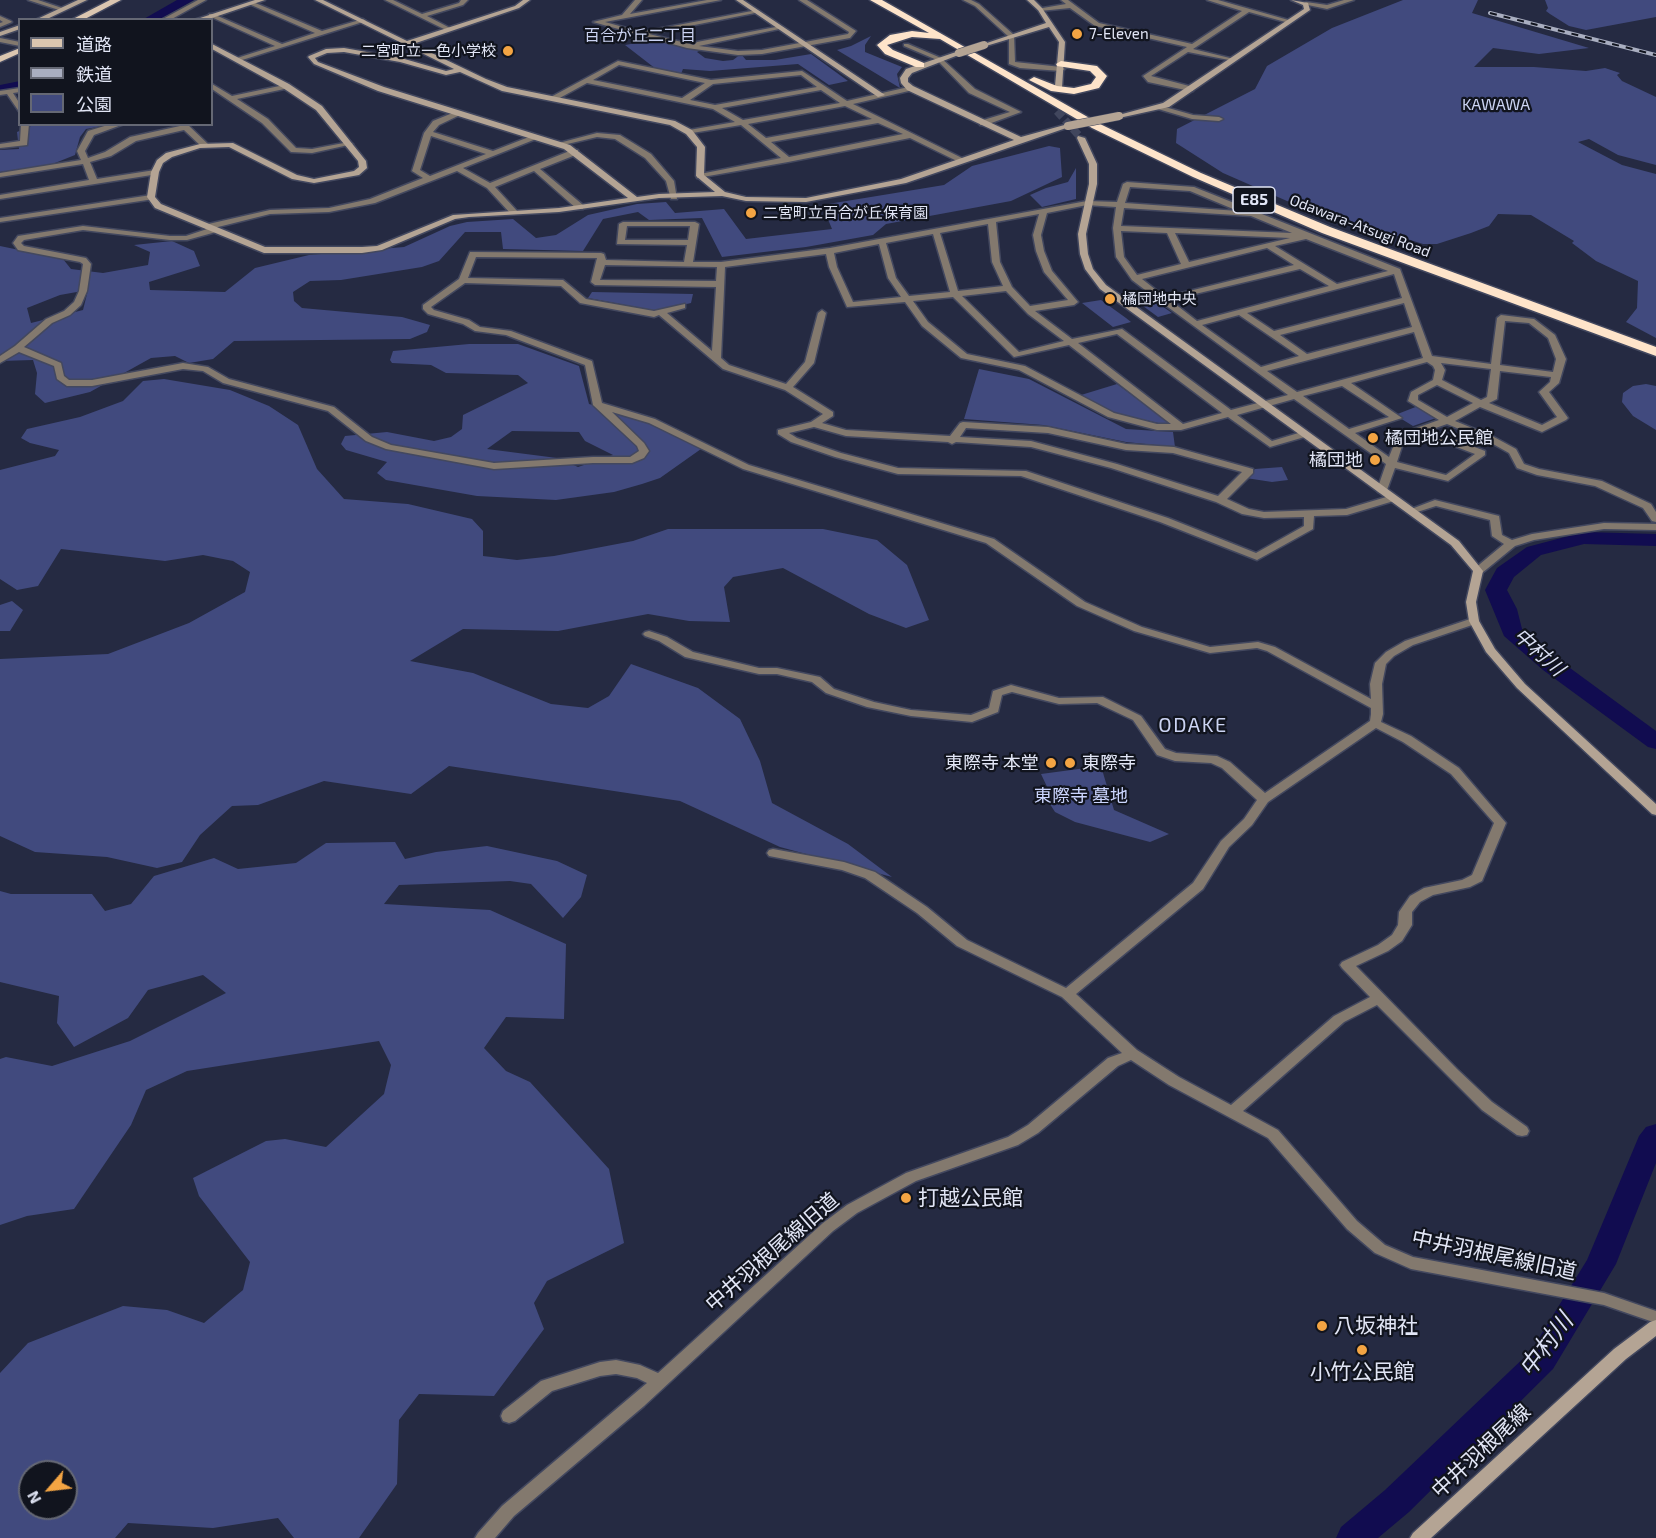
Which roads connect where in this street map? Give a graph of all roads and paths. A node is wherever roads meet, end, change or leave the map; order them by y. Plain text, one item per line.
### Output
1 (31, 0) edge
2 (84, 0) edge
3 (117, 0) edge
4 (128, 0) edge
5 (203, 0) edge
6 (262, 0) edge
7 (318, 0) edge
8 (388, 0) edge
9 (410, 0) edge
10 (465, 0) edge
11 (527, 0) edge
12 (639, 0) edge
13 (678, 0) edge
14 (718, 0) edge
15 (739, 0) edge
16 (802, 0) edge
17 (875, 0) edge
18 (886, 0) edge
19 (966, 0) edge
20 (1030, 0) edge
21 (1210, 0) edge
22 (1294, 0) edge
23 (1351, 0) edge
24 (51, 2) edge
25 (251, 3) junction
26 (1067, 3) edge
27 (397, 4) junction
28 (1306, 4) junction
29 (686, 6) junction
30 (62, 9) junction
31 (1040, 9) junction
32 (1248, 10) junction
33 (757, 12) junction
34 (902, 13) junction
35 (212, 15) junction
36 (422, 16) junction
37 (624, 17) junction
38 (0, 18) edge
39 (42, 18) edge
40 (79, 18) edge
41 (89, 18) edge
42 (168, 18) edge
43 (203, 18) edge
44 (363, 21) junction
45 (1289, 21) junction
46 (1052, 24) junction
47 (0, 25) edge
48 (18, 28) edge
49 (781, 28) junction
50 (448, 29) junction
51 (0, 34) edge
52 (322, 34) junction
53 (636, 34) junction
54 (1012, 36) junction
55 (0, 40) edge
56 (408, 43) junction
57 (18, 44) edge
58 (805, 44) junction
59 (906, 45) dead end
60 (18, 46) edge
61 (282, 46) junction
62 (687, 46) junction
63 (213, 47) edge
64 (1191, 48) junction
65 (960, 50) junction
66 (18, 51) edge
67 (0, 54) edge
68 (0, 59) edge
69 (238, 59) junction
70 (939, 59) junction
71 (995, 60) junction
72 (1232, 60) junction
73 (920, 65) junction
74 (1061, 66) junction
75 (461, 70) junction
76 (589, 81) junction
77 (711, 82) junction
78 (286, 86) junction
79 (1059, 86) dead end
80 (213, 87) edge
81 (821, 88) junction
82 (910, 88) junction
83 (1190, 89) junction
84 (4, 93) edge
85 (882, 95) junction
86 (232, 98) junction
87 (553, 98) junction
88 (684, 100) junction
89 (846, 104) junction
90 (715, 106) junction
91 (1161, 107) junction
92 (18, 109) edge
93 (458, 114) junction
94 (1094, 117) junction
95 (1219, 119) dead end
96 (880, 120) junction
97 (743, 123) junction
98 (983, 123) junction
99 (25, 126) edge
100 (114, 126) edge
101 (183, 126) edge
102 (689, 132) junction
103 (428, 133) junction
104 (912, 135) junction
105 (537, 137) junction
106 (1081, 138) tunnel mouth
107 (1021, 140) junction
108 (765, 141) junction
109 (349, 144) junction
110 (559, 144) junction
111 (0, 146) edge
112 (205, 146) junction
113 (576, 152) junction
114 (493, 154) junction
115 (788, 160) junction
116 (964, 161) junction
117 (83, 162) junction
118 (457, 168) junction
119 (535, 168) junction
120 (155, 172) junction
121 (0, 175) edge
122 (700, 176) junction
123 (430, 179) junction
124 (94, 182) junction
125 (490, 186) junction
126 (722, 194) junction
127 (0, 197) edge
128 (151, 197) junction
129 (674, 197) junction
130 (635, 199) junction
131 (1087, 203) junction
132 (1120, 205) junction
133 (580, 207) junction
134 (1044, 210) junction
135 (514, 212) junction
136 (1250, 214) junction
137 (0, 220) edge
138 (992, 221) junction
139 (210, 228) junction
140 (1117, 228) junction
141 (1170, 231) junction
142 (936, 232) junction
143 (1222, 233) junction
144 (1307, 236) junction
145 (882, 242) junction
146 (692, 243) junction
147 (1269, 246) junction
148 (830, 252) junction
149 (1229, 255) junction
150 (602, 262) junction
151 (688, 264) junction
152 (721, 265) junction
153 (1186, 266) junction
154 (1301, 266) junction
155 (1397, 271) junction
156 (1135, 278) junction
157 (463, 280) junction
158 (719, 284) junction
159 (1336, 287) junction
160 (1008, 288) junction
161 (955, 294) junction
162 (908, 299) junction
163 (1408, 299) junction
164 (1161, 300) junction
165 (682, 306) dead end
166 (1028, 309) junction
167 (661, 312) junction
168 (1240, 312) junction
169 (822, 313) dead end
170 (1195, 324) junction
171 (1417, 329) junction
172 (1274, 334) junction
173 (1072, 342) junction
174 (1656, 345) edge
175 (18, 348) junction
176 (1656, 352) edge
177 (1017, 355) junction
178 (1306, 357) junction
179 (716, 359) junction
180 (1428, 359) junction
181 (0, 360) edge
182 (990, 362) junction
183 (1495, 368) junction
184 (1260, 370) junction
185 (1557, 375) junction
186 (1437, 381) junction
187 (1344, 383) junction
188 (788, 388) junction
189 (1297, 395) junction
190 (1480, 403) junction
191 (1263, 404) junction
192 (598, 405) junction
193 (1229, 414) junction
194 (1448, 421) junction
195 (814, 424) junction
196 (1181, 427) junction
197 (1421, 430) junction
198 (1349, 432) junction
199 (1305, 434) junction
200 (952, 441) junction
201 (1392, 464) junction
202 (1382, 490) junction
203 (1393, 498) junction
204 (1220, 500) junction
205 (1411, 511) junction
206 (1309, 514) junction
207 (1656, 519) edge
208 (1656, 527) edge
209 (1511, 544) junction
210 (1478, 571) junction
211 (1474, 621) junction
212 (649, 634) dead end
213 (1377, 707) junction
214 (1374, 723) junction
215 (1264, 799) junction
216 (1656, 811) edge
217 (773, 853) dead end
218 (1067, 994) junction
219 (1379, 998) junction
220 (1132, 1054) junction
221 (1232, 1113) junction
222 (1522, 1131) dead end
223 (1656, 1317) edge
224 (1656, 1327) edge
225 (659, 1381) junction
226 (509, 1416) dead end
227 (484, 1538) edge
228 (1419, 1538) edge

1 - 24 street
2 - 30 street
3 - 40 main road
4 - 41 main road
5 - 42 street
6 - 25 street
7 - 44 street
8 - 27 street
9 - 27 street
10 - 36 street
11 - 50 street
12 - 37 street
13 - 29 street
14 - 29 street
15 - 33 street
16 - 58 street
17 - 34 highway, Odawara-Atsugi Road / E85
18 - 71 highway, Odawara-Atsugi Road / E85
19 - 54 street
20 - 31 street
21 - 32 street
22 - 28 street
23 - 28 street
24 - 30 street
25 - 35 street
25 - 52 street
26 - 31 street
26 - 64 street
27 - 36 street
28 - 45 street
29 - 37 street
30 - 39 street
31 - 46 street
32 - 45 street
32 - 64 street
33 - 49 street
33 - 53 street
34 - 65 highway, Odawara-Atsugi Road / E85
34 - 73 highway
35 - 43 street
35 - 61 street
36 - 50 street
37 - 53 street
38 - 47 street
44 - 52 street
44 - 56 street
45 - 72 street
46 - 54 street
46 - 74 street
48 - 51 street
49 - 58 street
49 - 62 street
50 - 56 street
52 - 61 street
53 - 62 street
54 - 65 street, bridge
54 - 74 street
55 - 57 street
56 - 75 street
58 - 62 street
58 - 85 street
59 - 70 street
60 - 67 main road
61 - 69 street
63 - 69 street
64 - 72 street
64 - 83 street
65 - 70 street
65 - 73 highway
65 - 176 highway, Odawara-Atsugi Road / E85
66 - 68 main road
69 - 78 street
70 - 73 street
70 - 98 street
71 - 74 highway
71 - 94 highway, Odawara-Atsugi Road / E85
72 - 83 street
73 - 82 street
74 - 79 street
74 - 94 highway
75 - 87 street
75 - 93 street
76 - 77 street
76 - 87 street
76 - 88 street
77 - 81 street
77 - 88 street
78 - 86 street
78 - 109 street
80 - 86 street
81 - 89 street
81 - 90 street
82 - 85 street
82 - 98 street
83 - 91 street
84 - 92 street
85 - 89 street
86 - 109 street
87 - 102 street
88 - 90 street
89 - 96 street
89 - 97 street
90 - 97 street
91 - 95 street
91 - 107 street, bridge
93 - 103 street
93 - 105 street
94 - 174 highway, Odawara-Atsugi Road / E85
96 - 104 street
96 - 108 street
97 - 102 street
97 - 108 street
98 - 107 street
99 - 111 street
100 - 117 street
101 - 112 street
101 - 117 street
102 - 122 street
103 - 114 street
103 - 123 street
104 - 115 street
104 - 116 street
105 - 110 street
105 - 114 street
106 - 131 street
107 - 116 street
108 - 115 street
109 - 112 street
110 - 113 street
110 - 129 street
112 - 120 street
113 - 119 street
113 - 130 street
114 - 118 street
115 - 122 street
116 - 126 street
117 - 121 street
117 - 124 street
118 - 123 street
118 - 125 street
119 - 125 street
119 - 133 street
120 - 124 street
120 - 128 street
122 - 126 street
123 - 139 street
124 - 127 street
125 - 135 street
126 - 129 street
128 - 137 street
128 - 139 street
129 - 130 street
130 - 133 street
131 - 132 street
131 - 134 street
131 - 191 street
132 - 136 street
132 - 136 street
132 - 140 street
133 - 135 street
134 - 138 street
134 - 166 street
135 - 139 street
136 - 144 street
138 - 142 street
138 - 160 street
139 - 175 street
140 - 141 street
140 - 156 street
141 - 143 street
141 - 153 street
142 - 145 street
142 - 161 street
143 - 144 street
143 - 149 street
144 - 147 street
144 - 155 street
145 - 148 street
145 - 162 street
146 - 146 street
146 - 151 street
147 - 149 street
147 - 154 street
148 - 152 street
148 - 162 street
149 - 153 street
150 - 151 street
150 - 157 street
150 - 158 street
151 - 152 street
152 - 158 street
153 - 156 street
154 - 159 street
154 - 164 street
155 - 159 street
155 - 163 street
156 - 164 street
157 - 167 street
157 - 192 street
158 - 179 street
159 - 168 street
160 - 161 street
160 - 166 street
161 - 162 street
161 - 177 street
162 - 182 street
163 - 171 street
163 - 172 street
164 - 170 street
165 - 167 street
166 - 173 street
167 - 179 street
168 - 170 street
168 - 172 street
169 - 188 street
170 - 184 street
171 - 178 street
171 - 180 street
172 - 178 street
173 - 177 street
173 - 193 street
173 - 196 street
175 - 181 street
175 - 192 street
177 - 182 street
178 - 184 street
179 - 188 street
180 - 183 street
180 - 186 street
180 - 187 street
182 - 196 street
183 - 185 street
183 - 185 street
183 - 190 street
184 - 189 street
185 - 190 street
186 - 190 street
186 - 194 street
187 - 189 street
187 - 198 street
188 - 195 street
189 - 191 street
189 - 198 street
190 - 194 street
191 - 193 street
191 - 199 street
192 - 213 street
193 - 196 street
193 - 199 street
194 - 197 street
194 - 207 street
195 - 200 street
195 - 206 street
197 - 201 street
197 - 201 street
198 - 201 street
199 - 202 street
200 - 204 street
200 - 204 street
201 - 202 street
202 - 203 street
203 - 205 street
203 - 206 street
204 - 206 street
205 - 209 street
205 - 210 street
208 - 209 street
209 - 210 street
210 - 211 street
211 - 213 street
211 - 216 street
212 - 215 street
213 - 214 street
214 - 215 street
214 - 219 street
215 - 218 street
217 - 218 street
218 - 220 street
219 - 221 street
219 - 222 street
220 - 221 street, 中井羽根尾線旧道
220 - 225 street, 中井羽根尾線旧道
221 - 223 street, 中井羽根尾線旧道
224 - 228 street, 中井羽根尾線
225 - 226 street
225 - 227 street, 中井羽根尾線旧道

